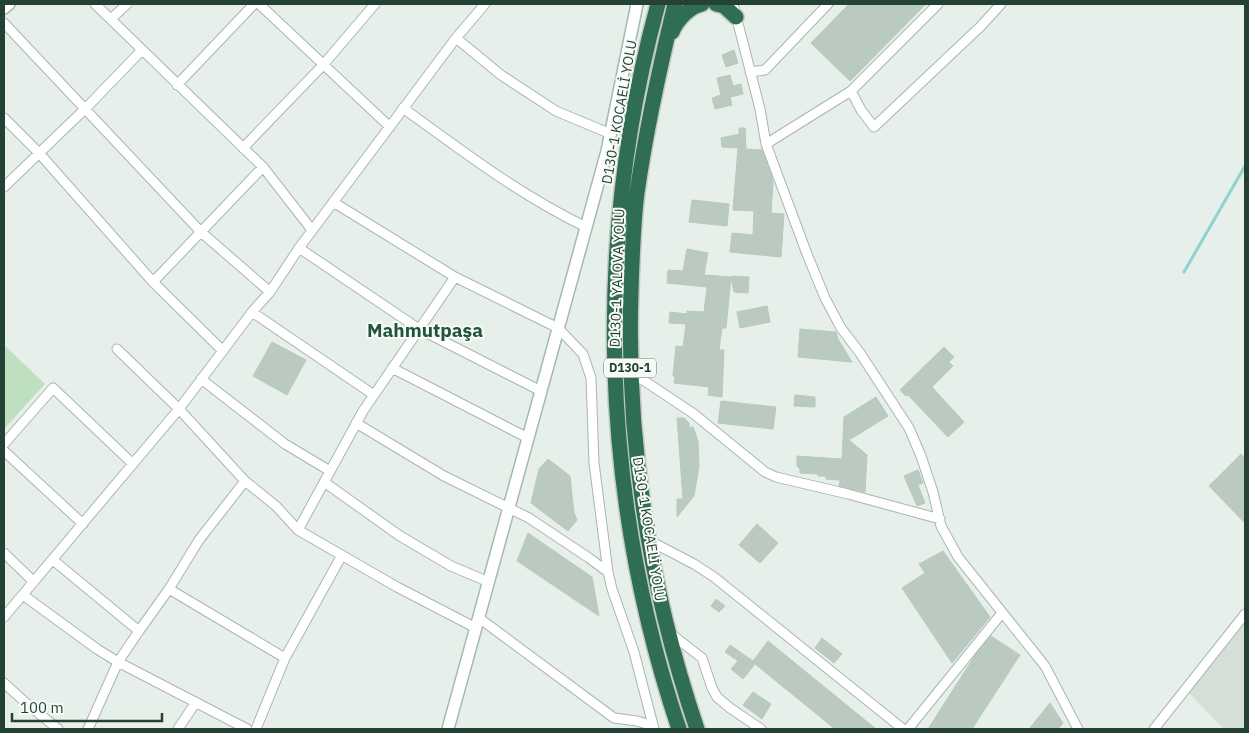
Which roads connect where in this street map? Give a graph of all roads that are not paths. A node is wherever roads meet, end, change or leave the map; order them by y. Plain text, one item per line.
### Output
1 (9, 4) edge
2 (95, 4) edge
3 (127, 4) edge
4 (254, 4) edge
5 (259, 4) edge
6 (375, 4) edge
7 (485, 4) edge
8 (637, 4) edge
9 (658, 4) edge
10 (675, 4) edge
11 (702, 4) edge
12 (716, 4) edge
13 (828, 4) edge
14 (938, 4) edge
15 (1001, 4) edge
16 (4, 8) edge
17 (733, 8) edge
18 (111, 19) junction
19 (4, 23) edge
20 (456, 38) junction
21 (142, 50) junction
22 (664, 52) junction
23 (323, 65) junction
24 (750, 72) junction
25 (177, 85) junction
26 (851, 92) junction
27 (86, 108) junction
28 (403, 108) junction
29 (4, 118) edge
30 (390, 127) junction
31 (611, 134) junction
32 (766, 144) junction
33 (243, 148) junction
34 (39, 153) junction
35 (263, 167) junction
36 (4, 187) edge
37 (333, 202) junction
38 (586, 227) junction
39 (312, 230) junction
40 (200, 232) junction
41 (299, 248) junction
42 (455, 277) junction
43 (153, 282) junction
44 (270, 292) junction
45 (252, 312) junction
46 (558, 328) junction
47 (419, 329) junction
48 (117, 349) dead end
49 (223, 351) junction
50 (392, 368) junction
51 (631, 372) junction
52 (202, 380) junction
53 (541, 391) junction
54 (374, 395) junction
55 (179, 409) junction
56 (356, 423) junction
57 (528, 438) junction
58 (4, 444) edge
59 (4, 451) edge
60 (133, 464) junction
61 (330, 471) junction
62 (245, 481) junction
63 (324, 482) junction
64 (509, 509) junction
65 (940, 519) junction
66 (83, 524) junction
67 (298, 530) junction
68 (648, 540) junction
69 (4, 553) edge
70 (342, 555) junction
71 (53, 560) junction
72 (608, 572) junction
73 (34, 582) junction
74 (489, 582) junction
75 (169, 589) junction
76 (23, 595) junction
77 (1002, 613) junction
78 (1245, 614) edge
79 (4, 618) edge
80 (478, 623) junction
81 (139, 631) junction
82 (668, 631) junction
83 (286, 658) junction
84 (118, 662) junction
85 (4, 683) edge
86 (196, 702) junction
87 (451, 728) edge
88 (653, 728) edge
89 (58, 729) edge
90 (88, 729) edge
91 (178, 729) edge
92 (246, 729) edge
93 (256, 729) edge
94 (679, 729) edge
95 (697, 729) edge
96 (761, 729) edge
97 (903, 729) edge
98 (908, 729) edge
99 (1078, 729) edge
100 (1154, 729) edge

1 - 16 main road
2 - 18 street
3 - 18 street
4 - 25 street
5 - 23 street
6 - 23 street
7 - 20 street
8 - 31 main road
9 - 94 highway, D130-1 KOCAELİ YOLU / D130-1
10 - 22 highway, D130-1 YALOVA YOLU / D130-1
11 - 22 highway
12 - 17 highway
13 - 24 street
14 - 26 street
15 - 26 street
17 - 24 street
18 - 21 street
19 - 27 street
20 - 28 street
20 - 31 street
21 - 25 street
21 - 27 street
22 - 51 highway, D130-1 YALOVA YOLU / D130-1
23 - 30 street
23 - 33 street
24 - 32 street
25 - 33 street
26 - 32 street
27 - 34 street
27 - 40 street
28 - 30 street
28 - 38 street
29 - 34 street
30 - 37 street
31 - 38 main road
32 - 65 street
33 - 35 street
34 - 36 street
34 - 43 street
35 - 39 street
35 - 40 street
37 - 39 street
37 - 42 street
38 - 46 main road
39 - 41 street
40 - 43 street
40 - 44 street
41 - 44 street
41 - 47 street
42 - 46 street
42 - 47 street
43 - 49 street
44 - 45 street
45 - 49 street
45 - 54 street
46 - 53 main road
46 - 72 street
47 - 50 street
47 - 53 street
48 - 55 street
49 - 52 street
50 - 54 street
50 - 57 street
51 - 65 street
51 - 68 highway, D130-1 YALOVA YOLU / D130-1
52 - 55 street
52 - 61 street
53 - 57 main road
54 - 56 street
55 - 60 street
55 - 62 street
56 - 61 street
56 - 64 street
57 - 64 main road
58 - 60 street
59 - 66 street
60 - 66 street
61 - 63 street
62 - 67 street
62 - 75 street
63 - 67 street
63 - 74 street
64 - 72 street
64 - 74 main road
65 - 77 street
66 - 71 street
67 - 70 street
68 - 82 highway, D130-1 YALOVA YOLU / D130-1
68 - 97 street
69 - 73 street
70 - 80 street
70 - 83 street
71 - 73 street
71 - 81 street
72 - 88 street
73 - 76 street
74 - 80 main road
75 - 81 street
75 - 83 street
76 - 79 street
76 - 84 street
77 - 98 street
77 - 99 street
78 - 100 street
80 - 87 main road
80 - 88 street
81 - 84 street
82 - 95 highway, D130-1 YALOVA YOLU / D130-1
82 - 96 street
83 - 93 street
84 - 86 street
84 - 90 street
85 - 89 street
86 - 91 street
86 - 92 street

